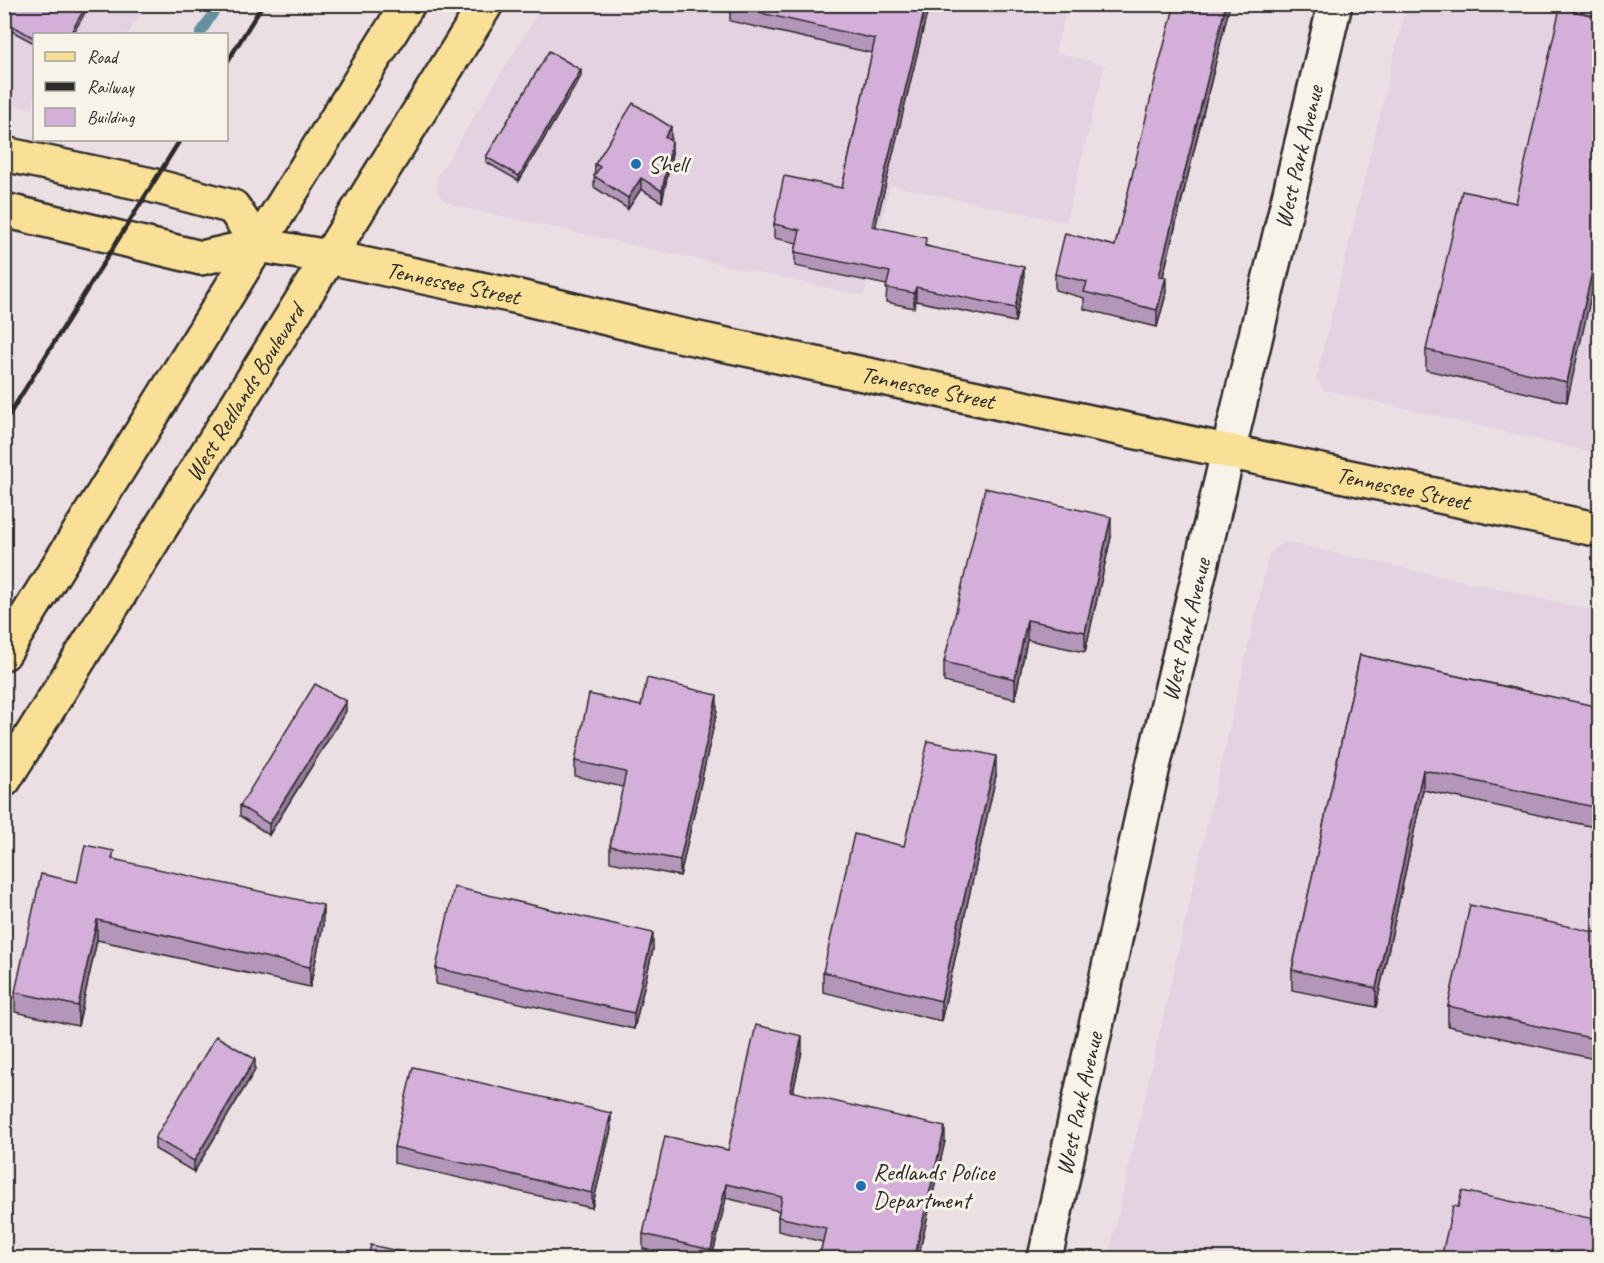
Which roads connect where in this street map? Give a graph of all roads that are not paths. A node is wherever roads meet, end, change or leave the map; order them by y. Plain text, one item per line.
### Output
1 (408, 4) edge
2 (486, 4) edge
3 (1335, 4) edge
4 (4, 154) edge
5 (4, 210) edge
6 (258, 245) junction
7 (329, 257) junction
8 (1228, 451) junction
9 (1599, 530) edge
10 (4, 653) edge
11 (4, 780) edge
12 (1045, 1258) edge

1 - 6 main road
2 - 7 main road, West Redlands Boulevard
3 - 8 street, West Park Avenue
4 - 6 main road
5 - 6 main road, Tennessee Street
6 - 7 main road, Tennessee Street
6 - 10 main road
7 - 8 main road, Tennessee Street
7 - 11 main road, West Redlands Boulevard
8 - 9 main road, Tennessee Street
8 - 12 street, West Park Avenue

